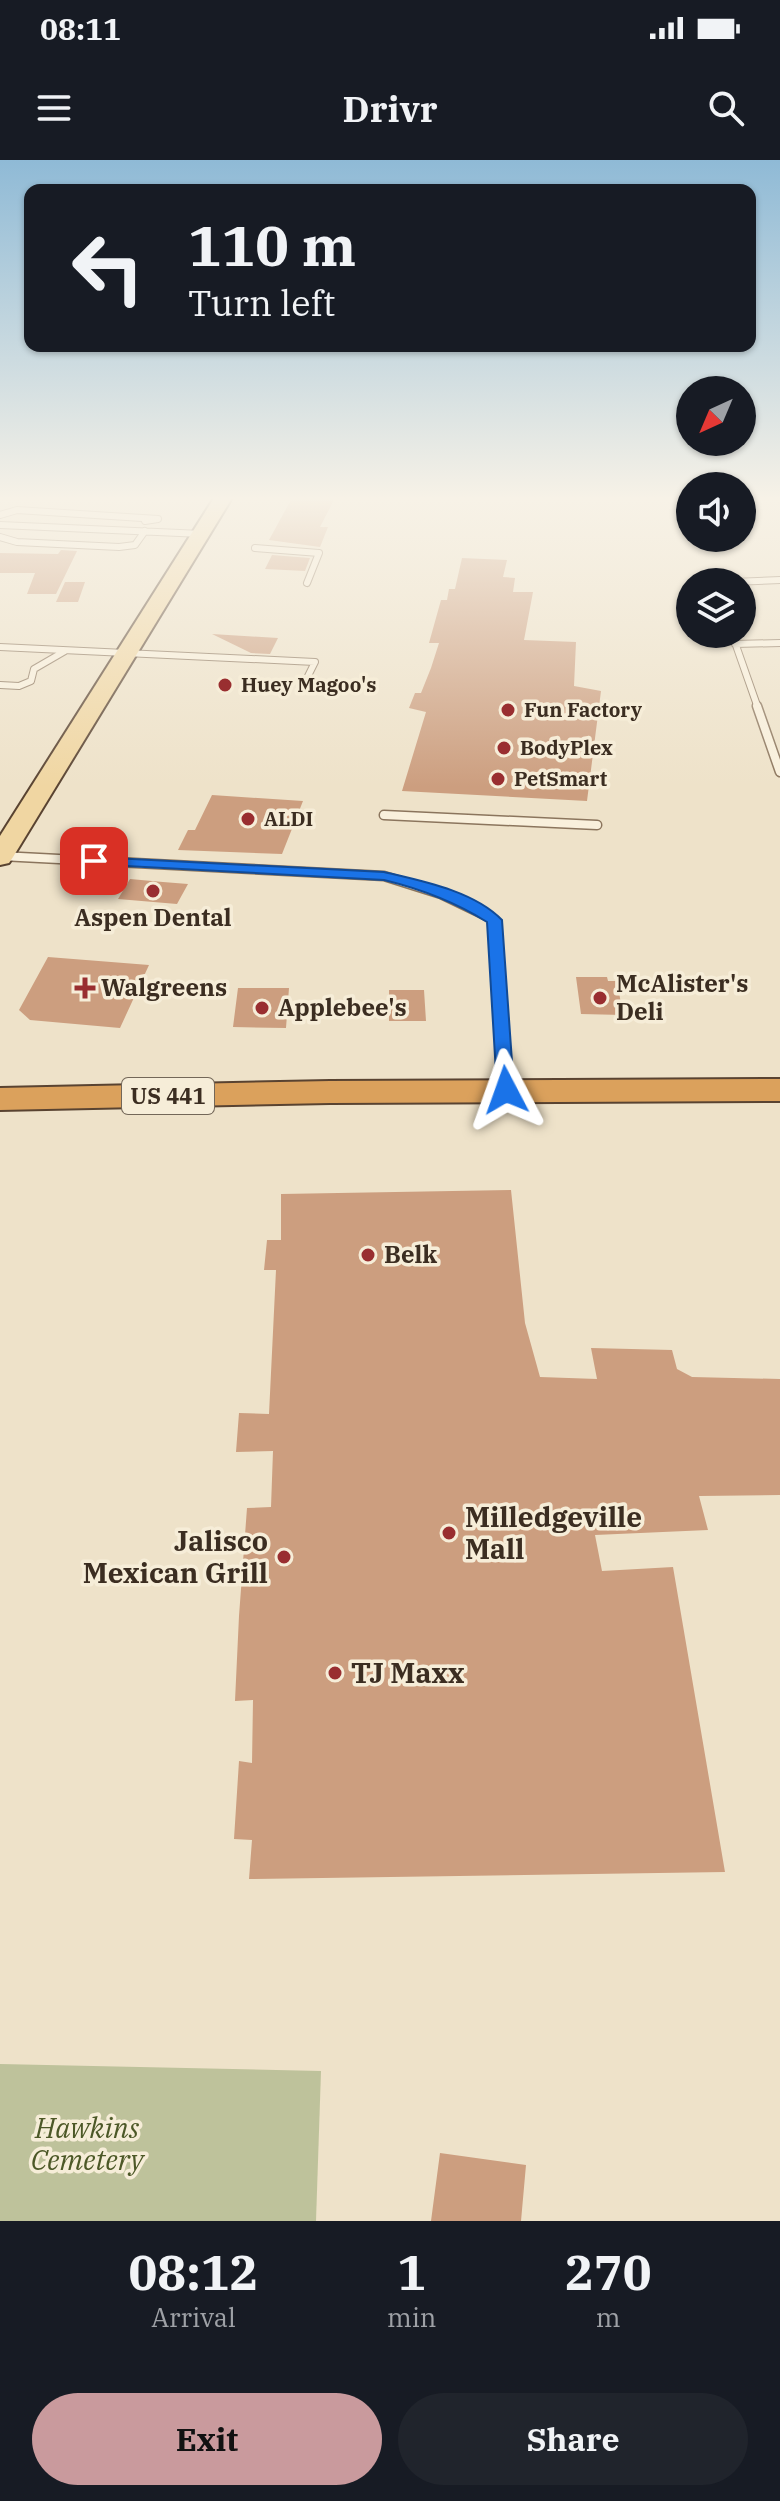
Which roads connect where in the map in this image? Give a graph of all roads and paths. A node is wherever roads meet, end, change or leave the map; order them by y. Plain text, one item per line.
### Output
1 (165, 594) edge
2 (780, 643) edge
3 (756, 644) edge
4 (0, 647) edge
5 (736, 648) edge
6 (65, 651) junction
7 (128, 654) junction
8 (306, 680) dead end
9 (0, 685) edge
10 (780, 772) edge
11 (384, 815) dead end
12 (597, 825) dead end
13 (0, 857) edge
14 (506, 1090) junction
15 (780, 1090) edge
16 (2, 1100) edge

1 - 7 main road
2 - 3 lane
4 - 6 lane
5 - 10 lane
6 - 7 lane
6 - 9 lane
7 - 8 lane
7 - 13 main road
11 - 12 lane
13 - 14 lane
14 - 15 highway, US 441
14 - 16 highway, US 441

